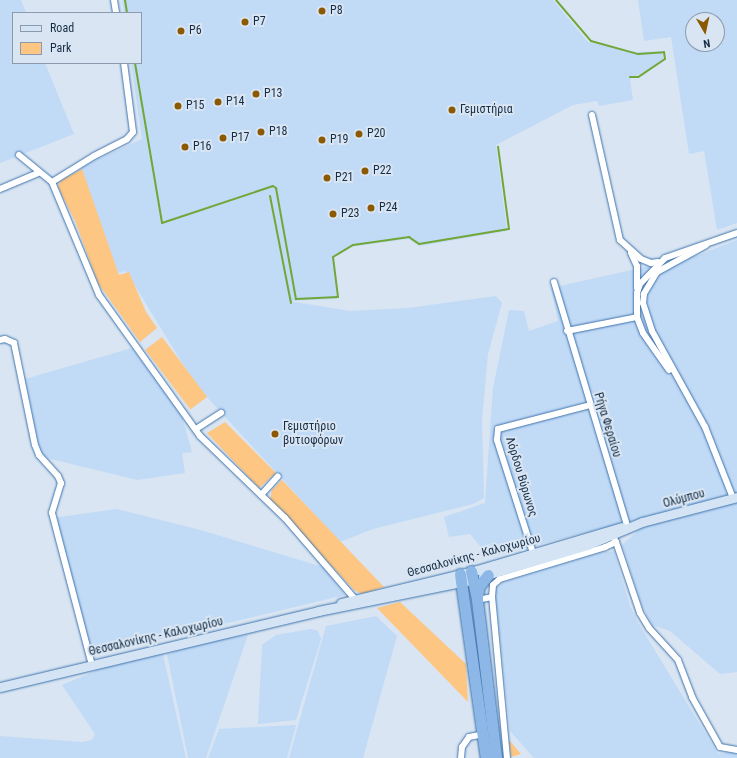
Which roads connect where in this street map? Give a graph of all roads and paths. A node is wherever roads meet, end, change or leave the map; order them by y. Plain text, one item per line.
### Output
1 (114, 0) edge
2 (116, 12) edge
3 (124, 64) edge
4 (592, 115) dead end
5 (18, 155) dead end
6 (38, 173) junction
7 (52, 182) junction
8 (0, 189) edge
9 (737, 233) edge
10 (706, 245) junction
11 (631, 251) junction
12 (665, 258) junction
13 (641, 259) junction
14 (637, 266) junction
15 (649, 272) junction
16 (657, 272) junction
17 (554, 282) dead end
18 (649, 283) junction
19 (637, 293) junction
20 (637, 317) junction
21 (567, 331) junction
22 (0, 340) edge
23 (682, 388) junction
24 (590, 405) junction
25 (221, 413) dead end
26 (196, 430) junction
27 (278, 476) dead end
28 (261, 495) junction
29 (735, 498) edge
30 (637, 524) junction
31 (627, 526) junction
32 (613, 536) junction
33 (533, 553) junction
34 (488, 575) junction
35 (466, 577) junction
36 (357, 597) junction
37 (492, 597) junction
38 (477, 600) junction
39 (318, 611) junction
40 (92, 665) junction
41 (0, 687) edge
42 (484, 734) junction
43 (737, 750) edge
44 (461, 758) edge
45 (486, 758) edge
46 (496, 758) edge
47 (507, 758) edge

1 - 2 street
3 - 7 street
4 - 11 street
5 - 6 street
6 - 7 street
6 - 8 street
7 - 26 street
9 - 10 street
10 - 12 street
10 - 16 street
11 - 13 street
11 - 14 street
12 - 13 street
12 - 15 street
13 - 15 street
14 - 15 street
14 - 19 street
15 - 16 street
15 - 18 street
15 - 19 street
16 - 18 street
17 - 21 street, Ρήγα Φεραίου
18 - 23 street
19 - 20 street
20 - 21 street
20 - 23 street
21 - 24 street, Ρήγα Φεραίου
22 - 40 street
23 - 29 street
24 - 31 street, Ρήγα Φεραίου
24 - 33 street, Λόρδου Βύρωνος
25 - 26 street
26 - 28 street
27 - 28 street
28 - 36 street
29 - 30 main road, Ολύμπου
30 - 31 main road, Θεσσαλονίκης - Καλοχωρίου
30 - 32 main road
31 - 32 main road, Θεσσαλονίκης - Καλοχωρίου
32 - 33 main road, Θεσσαλονίκης - Καλοχωρίου
32 - 34 main road, Θεσσαλονίκης - Καλοχωρίου
32 - 37 street
32 - 43 street
33 - 35 main road, Θεσσαλονίκης - Καλοχωρίου
34 - 35 main road, Θεσσαλονίκης - Καλοχωρίου
34 - 38 highway
35 - 36 main road, Θεσσαλονίκης - Καλοχωρίου
35 - 38 highway
35 - 39 main road, Θεσσαλονίκης - Καλοχωρίου
35 - 42 highway
36 - 39 main road, Θεσσαλονίκης - Καλοχωρίου
37 - 38 street
37 - 47 street
38 - 46 highway
39 - 40 main road, Θεσσαλονίκης - Καλοχωρίου
40 - 41 main road, Θεσσαλονίκης - Καλοχωρίου
42 - 44 street
42 - 45 highway

